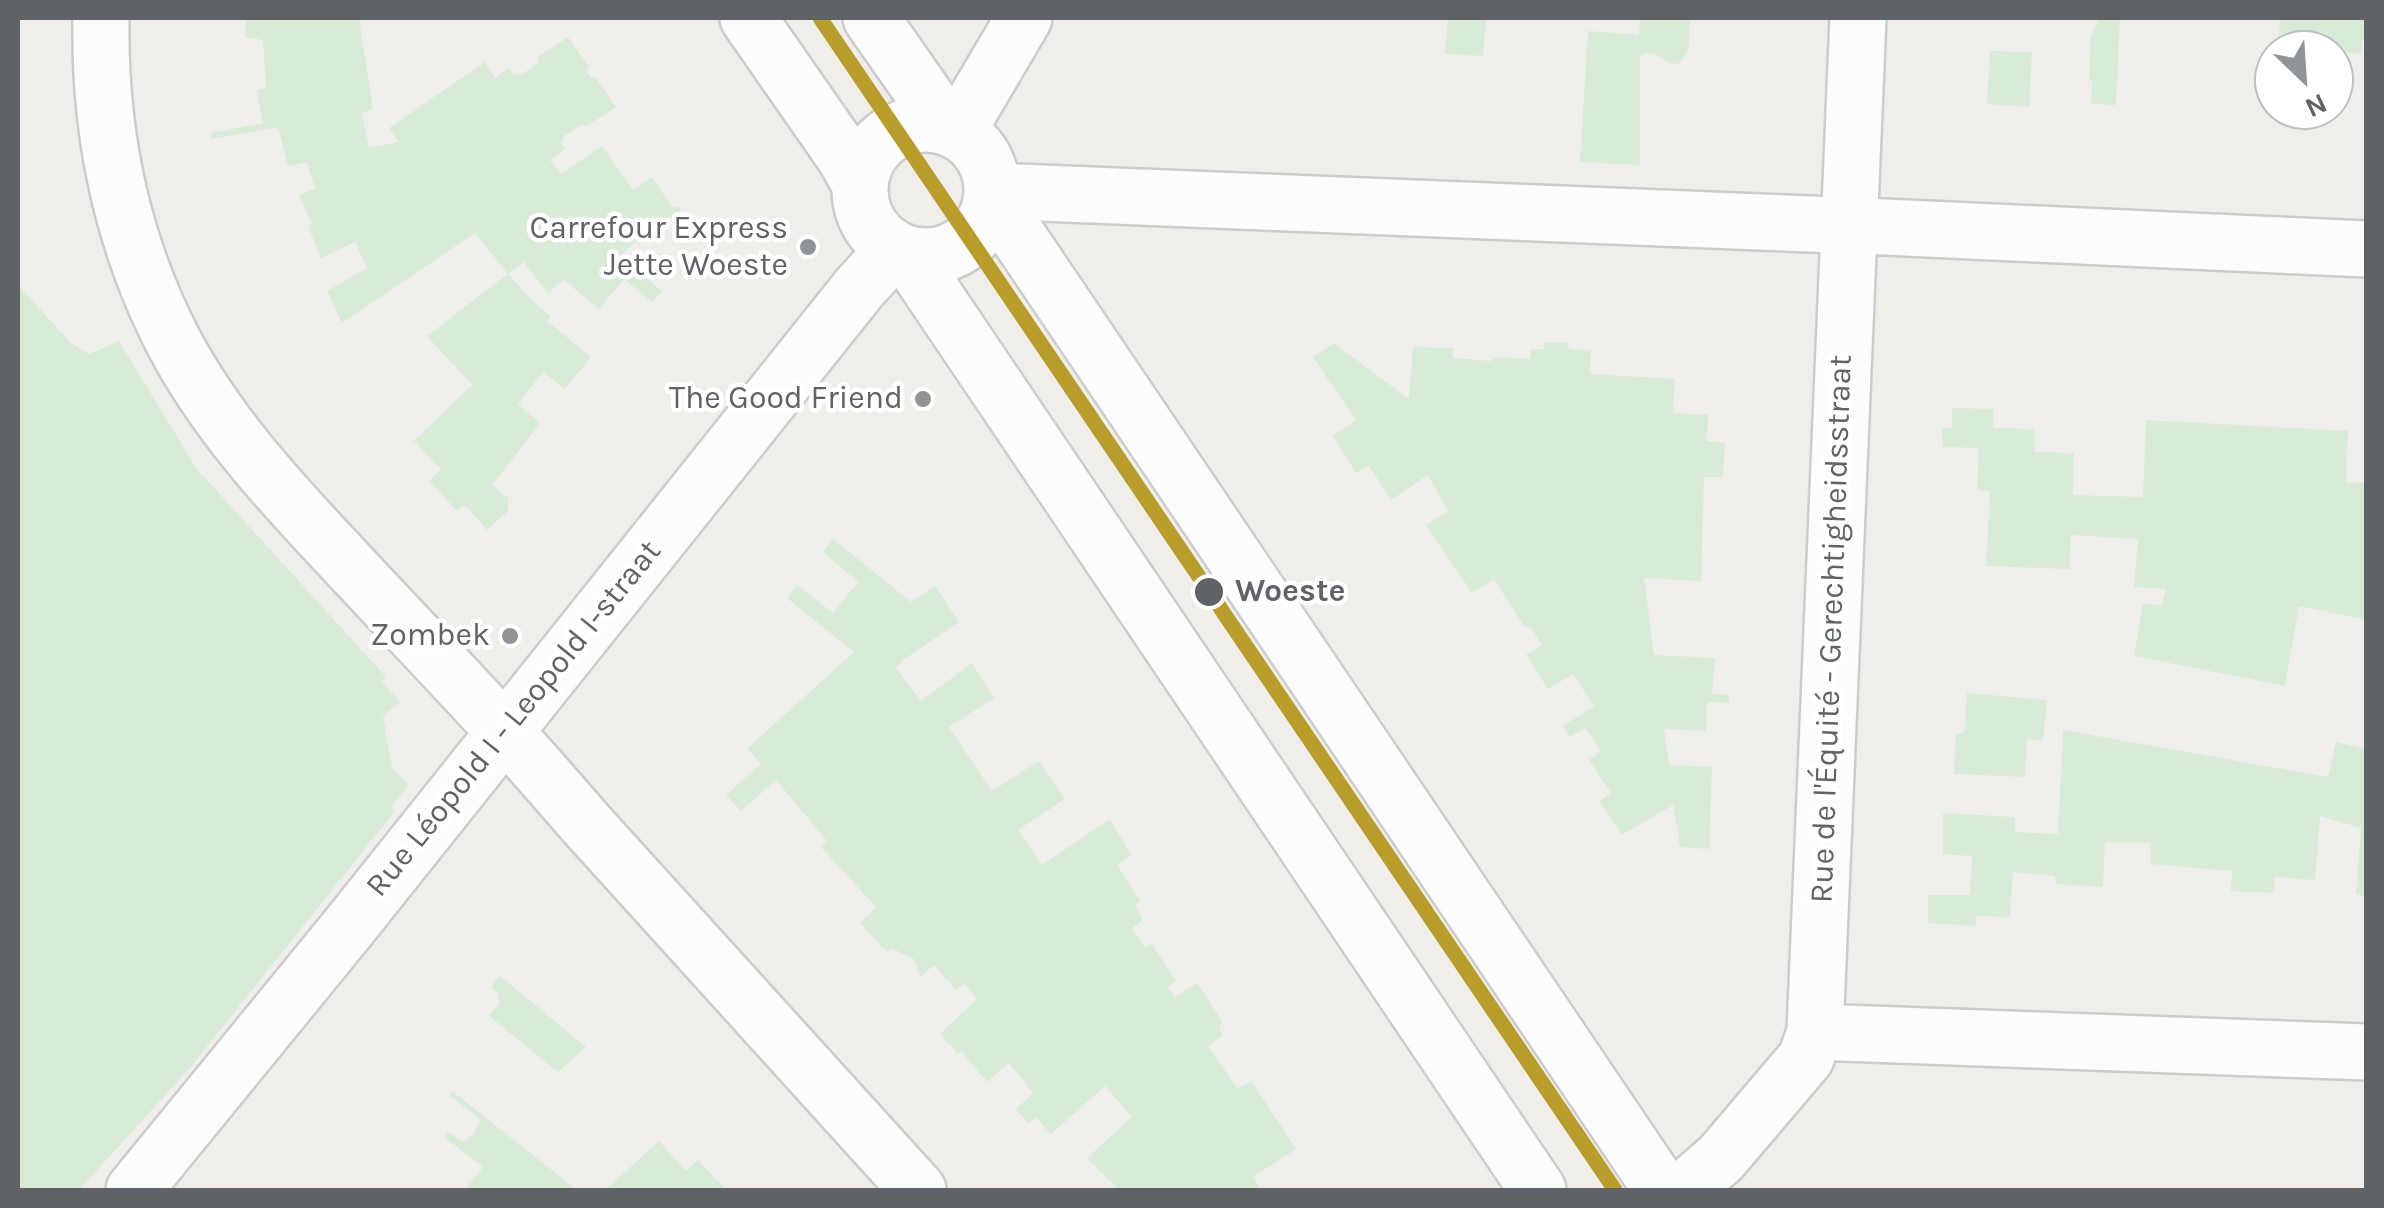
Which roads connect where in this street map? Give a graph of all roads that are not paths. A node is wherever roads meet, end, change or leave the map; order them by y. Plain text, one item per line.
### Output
1 (101, 18) edge
2 (748, 18) edge
3 (871, 18) edge
4 (1024, 18) edge
5 (1858, 18) edge
6 (952, 130) junction
7 (860, 184) junction
8 (991, 198) junction
9 (1849, 226) junction
10 (2366, 249) edge
11 (901, 251) junction
12 (504, 731) junction
13 (1815, 1032) junction
14 (2366, 1052) edge
15 (134, 1190) edge
16 (918, 1190) edge
17 (1538, 1190) edge
18 (1662, 1190) edge
19 (1684, 1190) edge

1 - 12 street
2 - 7 street
3 - 6 street
4 - 6 street
5 - 9 street, Rue de l'Équité - Gerechtigheidsstraat
6 - 7 street
6 - 8 street
7 - 11 street
8 - 9 street
8 - 11 street
8 - 18 street
9 - 10 street
9 - 13 street, Rue de l'Équité - Gerechtigheidsstraat
11 - 12 street, Rue Léopold I - Leopold I-straat
11 - 17 street
12 - 15 street, Rue Léopold I - Leopold I-straat
12 - 16 street
13 - 14 street
13 - 19 street

